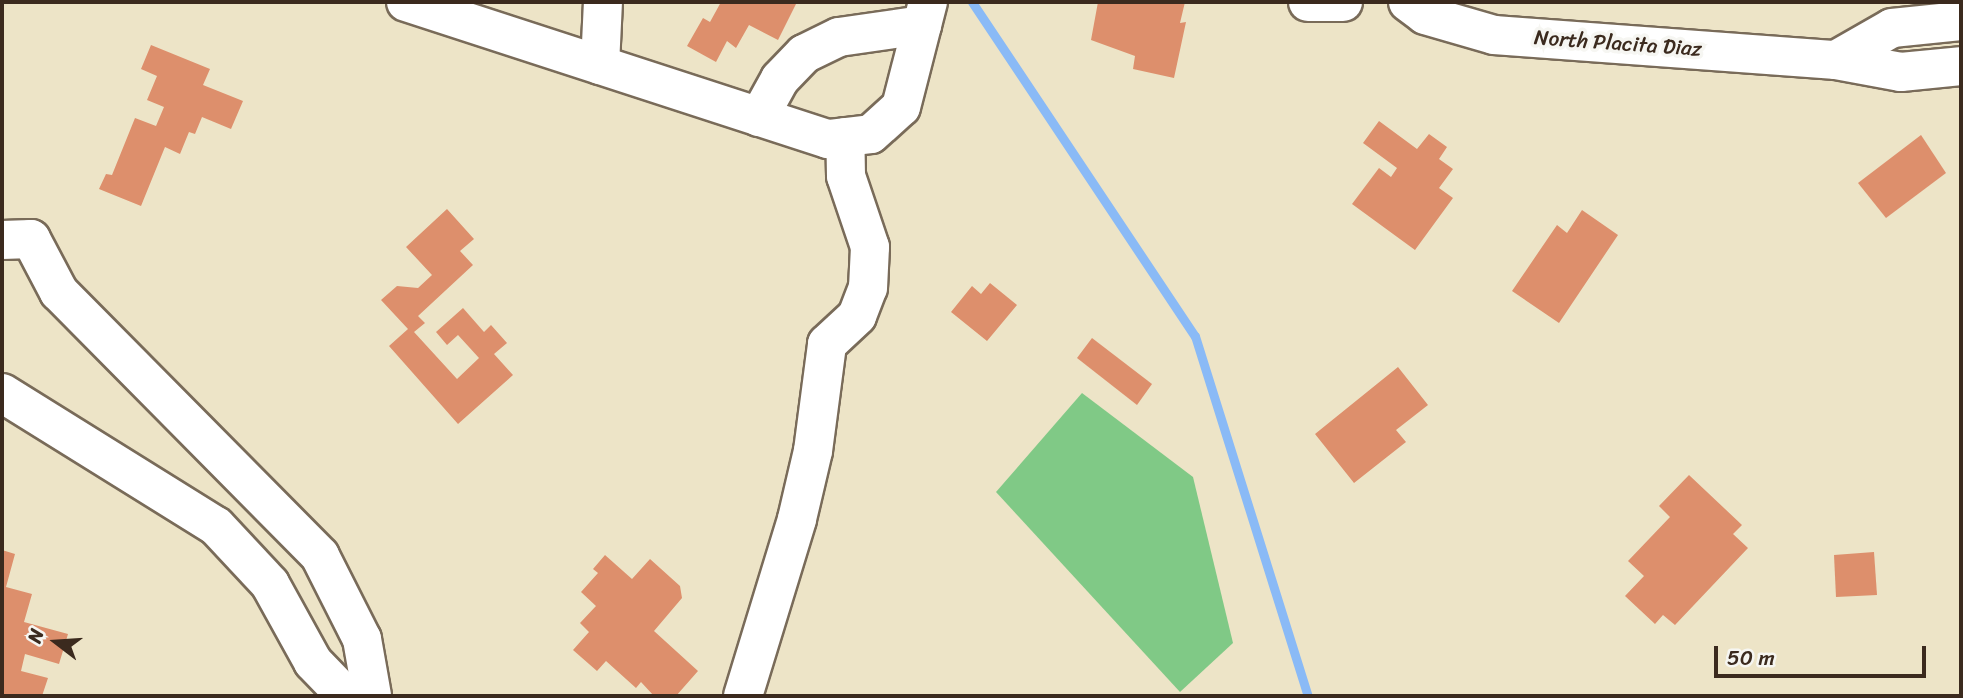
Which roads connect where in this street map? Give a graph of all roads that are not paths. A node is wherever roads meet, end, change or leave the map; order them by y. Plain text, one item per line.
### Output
1 (406, 2) edge
2 (603, 2) edge
3 (1308, 2) edge
4 (1343, 2) edge
5 (1408, 2) edge
6 (925, 13) edge
7 (1961, 21) edge
8 (1836, 60) junction
9 (600, 65) junction
10 (1961, 66) edge
11 (759, 117) junction
12 (845, 137) junction
13 (2, 240) edge
14 (2, 393) edge
15 (346, 696) edge
16 (372, 696) edge
17 (743, 696) edge

1 - 9 street
2 - 9 street
3 - 4 street
5 - 8 street, North Placita Diaz
6 - 11 street
6 - 12 street
7 - 8 street
8 - 10 street, North Placita Diaz
9 - 11 street
11 - 12 street
12 - 17 street
13 - 16 street
14 - 15 street

